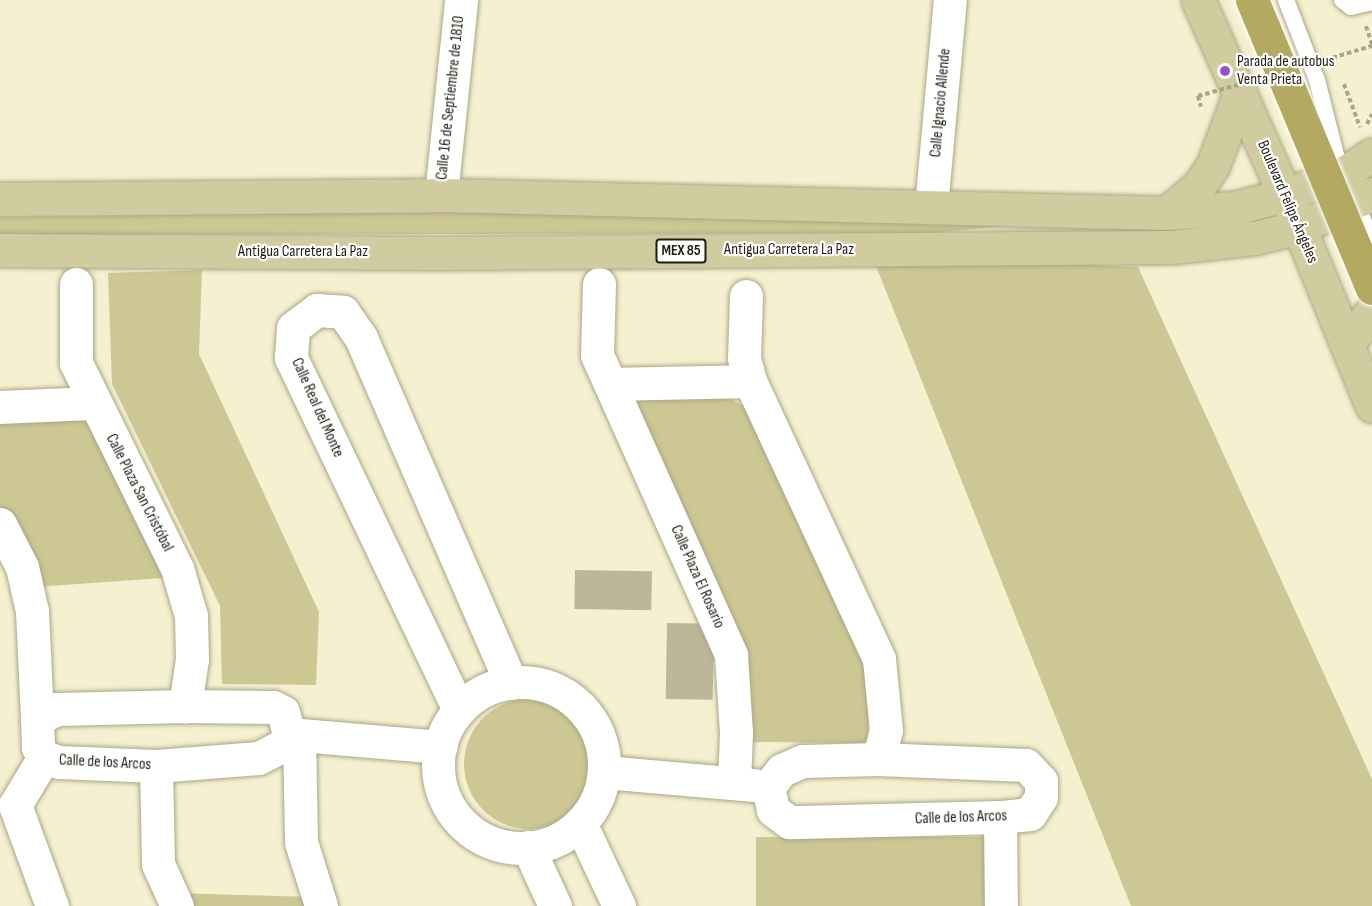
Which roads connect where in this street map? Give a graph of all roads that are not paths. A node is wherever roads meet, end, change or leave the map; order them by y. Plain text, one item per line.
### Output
1 (461, 0) edge
2 (950, 0) edge
3 (1198, 0) edge
4 (1252, 0) edge
5 (1268, 0) edge
6 (1286, 0) edge
7 (1342, 0) edge
8 (1372, 2) edge
9 (1240, 93) junction
10 (1372, 155) edge
11 (1340, 164) junction
12 (441, 195) junction
13 (1285, 195) junction
14 (0, 199) edge
15 (1364, 199) edge
16 (931, 207) junction
17 (1167, 213) junction
18 (1299, 227) junction
19 (1372, 241) edge
20 (0, 250) edge
21 (76, 284) dead end
22 (600, 284) dead end
23 (1372, 288) edge
24 (746, 296) dead end
25 (1372, 311) edge
26 (1347, 345) junction
27 (750, 381) junction
28 (610, 384) junction
29 (93, 403) junction
30 (0, 406) edge
31 (1372, 406) edge
32 (0, 524) edge
33 (512, 683) junction
34 (185, 706) junction
35 (459, 710) junction
36 (37, 719) junction
37 (294, 735) junction
38 (440, 747) junction
39 (44, 757) junction
40 (878, 759) junction
41 (156, 766) junction
42 (604, 772) junction
43 (734, 782) junction
44 (768, 787) junction
45 (8, 805) edge
46 (1000, 817) junction
47 (580, 823) junction
48 (528, 847) junction
49 (52, 906) edge
50 (177, 906) edge
51 (321, 906) edge
52 (555, 906) edge
53 (619, 906) edge
54 (1001, 906) edge

1 - 12 street, Calle 16 de Septiembre de 1810
2 - 16 street, Calle Ignacio Allende
3 - 9 main road, Boulevard Felipe Ángeles
4 - 23 highway, bridge
5 - 11 lane
6 - 11 lane
7 - 8 lane
9 - 13 main road, Boulevard Felipe Ángeles
9 - 17 main road
10 - 11 main road
11 - 13 main road
11 - 15 lane
12 - 14 main road
12 - 16 main road
13 - 17 main road
13 - 18 main road, Boulevard Felipe Ángeles
15 - 18 main road, Antigua Carretera La Paz / MEX 85
15 - 19 lane
16 - 17 main road
18 - 20 main road, Antigua Carretera La Paz / MEX 85
18 - 26 main road, Boulevard Felipe Ángeles
21 - 29 street, Calle Plaza San Cristóbal
22 - 28 street, Calle Plaza El Rosario
24 - 27 street
25 - 26 main road
26 - 31 main road, Boulevard Felipe Ángeles
27 - 28 street
27 - 40 street
28 - 43 street, Calle Plaza El Rosario
29 - 30 street
29 - 34 street, Calle Plaza San Cristóbal
32 - 36 street, Calle de los Arcos
33 - 35 street
33 - 35 street, Calle Real del Monte
33 - 42 street
34 - 36 street
34 - 37 street
35 - 38 street
36 - 39 street, Calle de los Arcos
37 - 38 street
37 - 41 street, Calle de los Arcos
37 - 51 street
38 - 48 street
39 - 41 street, Calle de los Arcos
39 - 45 street
40 - 44 street, Calle de los Arcos
40 - 46 street, Calle de los Arcos
41 - 50 street
42 - 43 street
42 - 47 street
43 - 44 street
44 - 46 street, Calle de los Arcos
45 - 49 street
46 - 54 street
47 - 48 street
47 - 53 street
48 - 52 street

